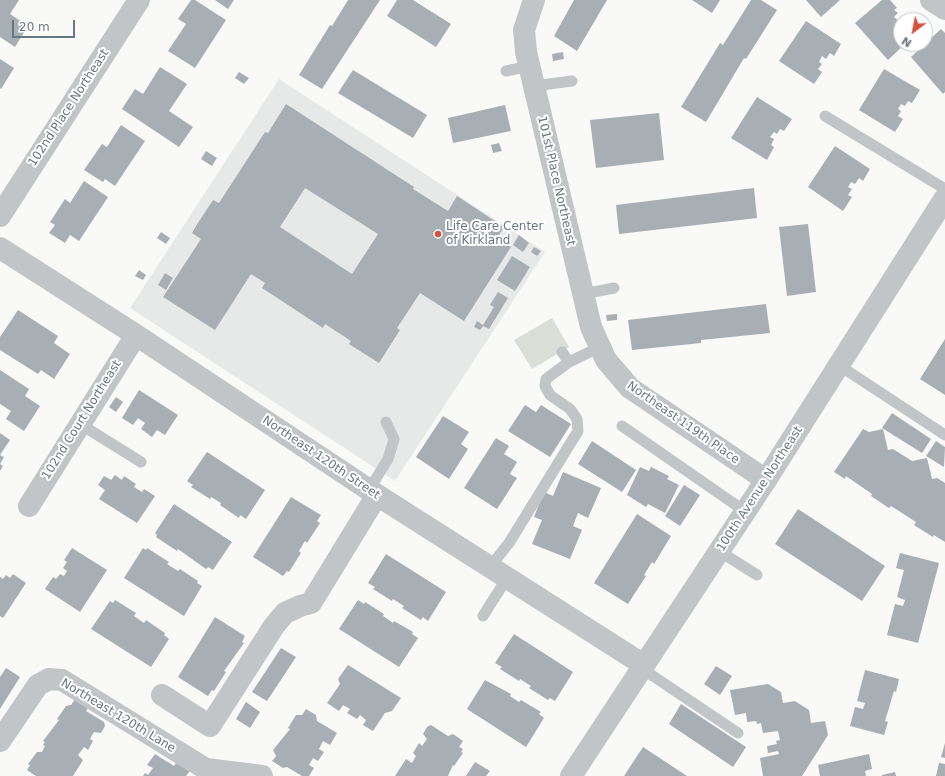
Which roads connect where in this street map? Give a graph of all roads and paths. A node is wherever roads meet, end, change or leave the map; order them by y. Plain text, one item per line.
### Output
1 (139, 0) edge
2 (534, 0) edge
3 (931, 0) edge
4 (945, 9) edge
5 (506, 71) dead end
6 (532, 76) junction
7 (572, 81) dead end
8 (825, 116) dead end
9 (945, 189) edge
10 (945, 198) edge
11 (0, 216) edge
12 (0, 248) edge
13 (614, 288) dead end
14 (583, 294) junction
15 (136, 335) junction
16 (562, 352) dead end
17 (603, 354) junction
18 (569, 362) junction
19 (840, 366) junction
20 (386, 422) dead end
21 (80, 424) junction
22 (622, 426) dead end
23 (945, 435) edge
24 (141, 462) dead end
25 (766, 480) junction
26 (373, 493) junction
27 (29, 506) dead end
28 (746, 512) junction
29 (719, 551) junction
30 (498, 572) junction
31 (757, 575) dead end
32 (483, 616) dead end
33 (643, 666) junction
34 (162, 695) dead end
35 (738, 733) dead end
36 (0, 741) edge
37 (262, 776) edge
38 (571, 776) edge

1 - 11 street, 102nd Place Northeast
2 - 6 street, 101st Place Northeast
3 - 4 street
5 - 6 lane
6 - 7 lane
6 - 14 street, 101st Place Northeast
8 - 9 lane
10 - 19 street, 100th Avenue Northeast
12 - 15 street, Northeast 120th Street
13 - 14 lane
14 - 17 street, 101st Place Northeast
15 - 21 street, 102nd Court Northeast
15 - 26 street, Northeast 120th Street
16 - 18 lane
17 - 18 lane
17 - 25 street, Northeast 119th Place
18 - 30 lane
19 - 23 lane
19 - 25 street, 100th Avenue Northeast
20 - 26 lane
21 - 24 lane
21 - 27 street, 102nd Court Northeast
22 - 28 lane
25 - 28 street, 100th Avenue Northeast
26 - 30 street, Northeast 120th Street
26 - 34 street
28 - 29 street, 100th Avenue Northeast
29 - 31 lane
29 - 33 street, 100th Avenue Northeast
30 - 32 lane
30 - 33 street, Northeast 120th Street
33 - 35 lane
33 - 38 street, 100th Avenue Northeast
36 - 37 street, Northeast 120th Lane

